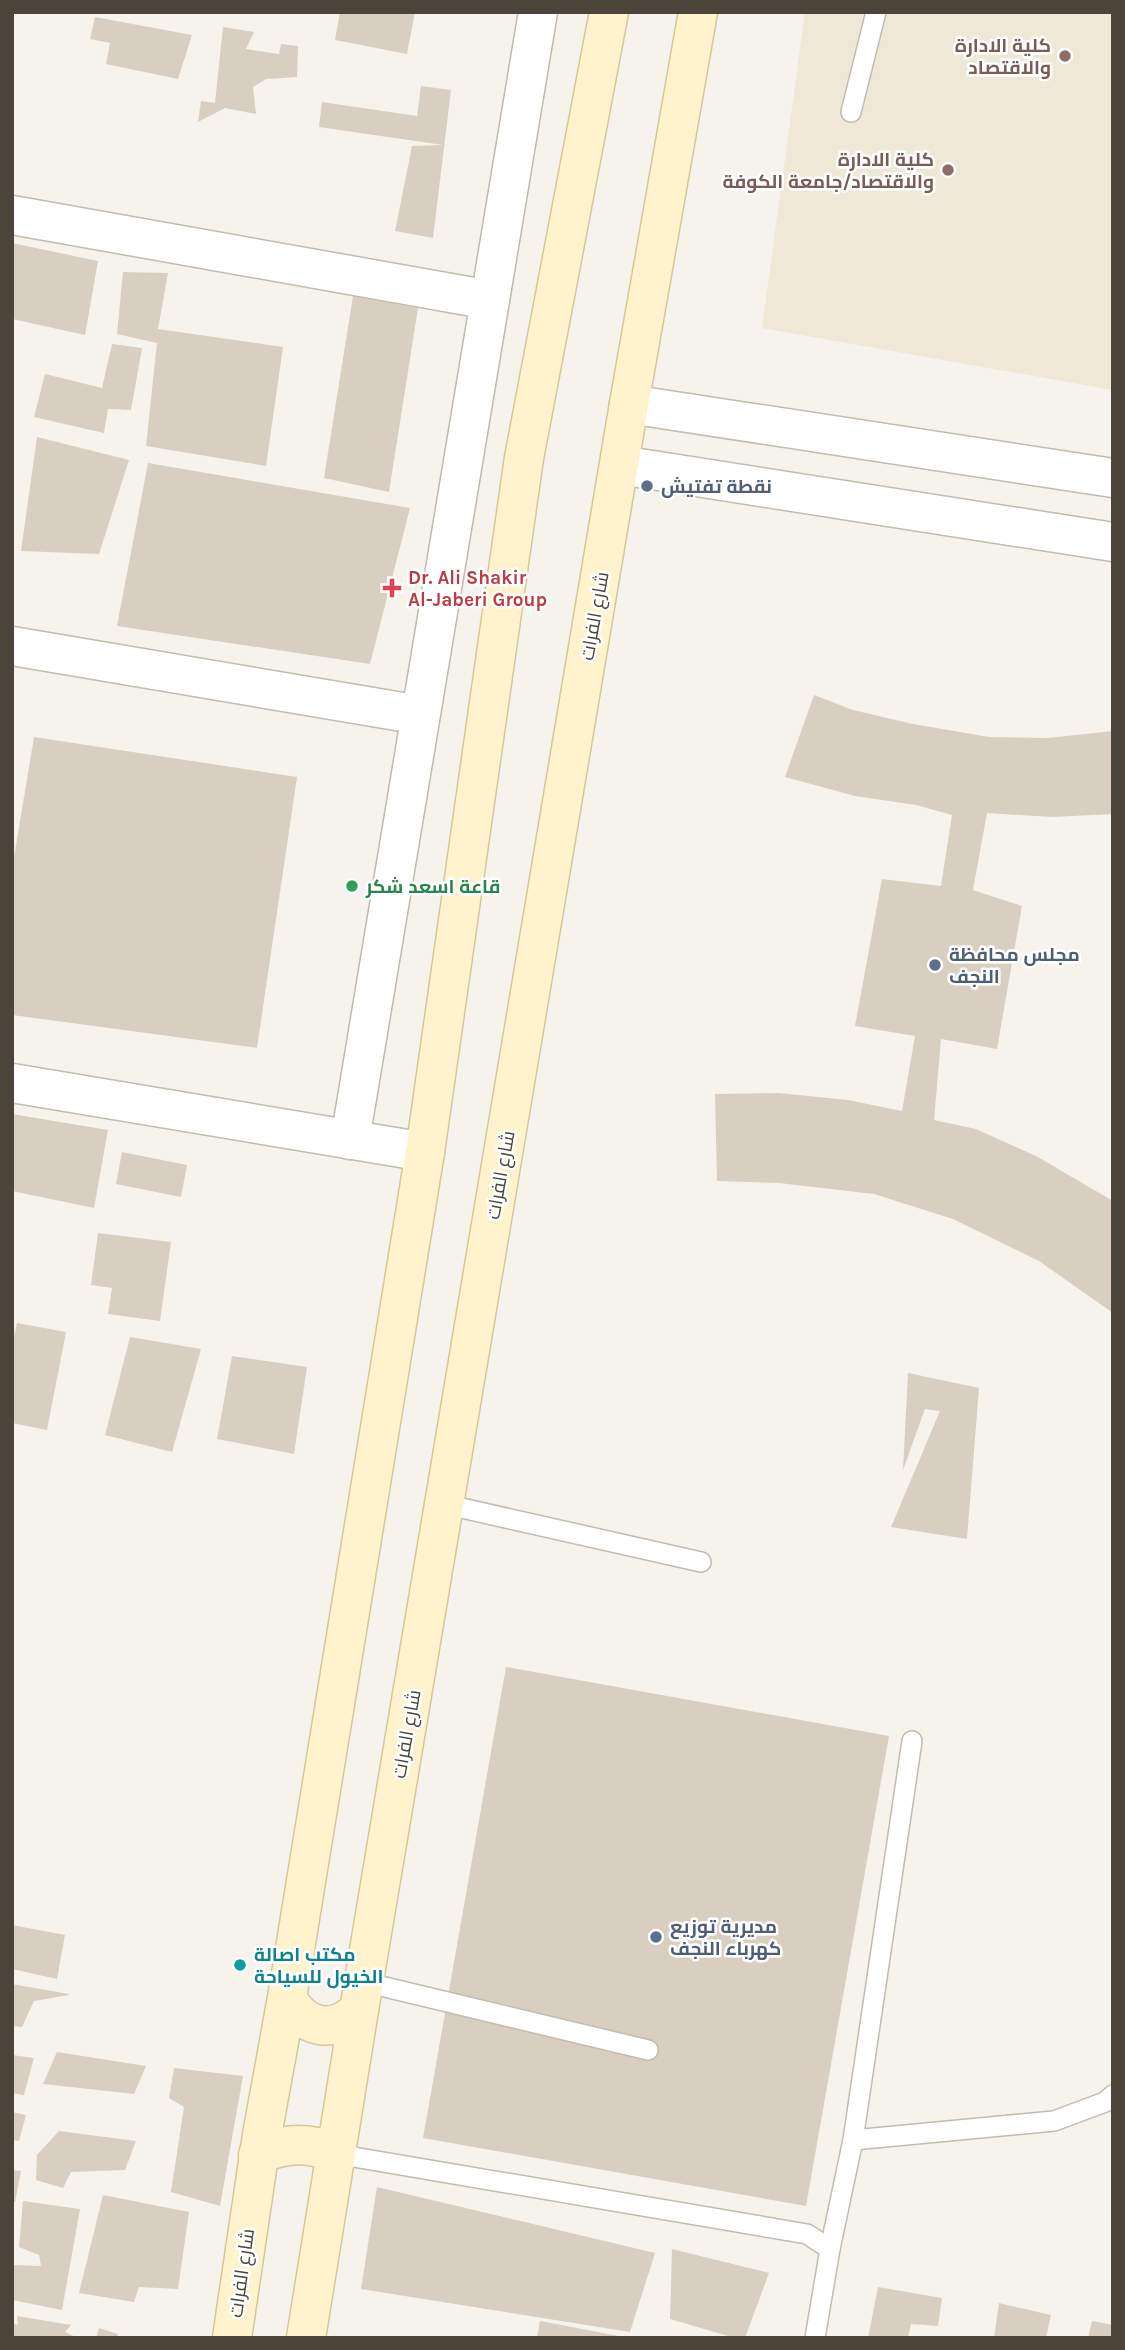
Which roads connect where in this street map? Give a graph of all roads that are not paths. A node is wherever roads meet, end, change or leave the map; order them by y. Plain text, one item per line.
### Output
1 (538, 12) edge
2 (609, 12) edge
3 (698, 12) edge
4 (876, 12) edge
5 (851, 111) dead end
6 (12, 215) edge
7 (490, 300) junction
8 (629, 404) junction
9 (620, 465) junction
10 (1113, 478) edge
11 (1113, 542) edge
12 (12, 646) edge
13 (420, 715) junction
14 (12, 1083) edge
15 (350, 1140) junction
16 (425, 1153) junction
17 (444, 1504) junction
18 (701, 1562) dead end
19 (912, 1741) dead end
20 (361, 1996) junction
21 (286, 1998) junction
22 (648, 2050) dead end
23 (1113, 2095) edge
24 (853, 2140) junction
25 (336, 2154) junction
26 (258, 2155) junction
27 (830, 2249) junction
28 (232, 2338) edge
29 (306, 2338) edge
30 (815, 2338) edge

1 - 7 street
2 - 16 main road, شارع الفرات
3 - 8 main road, شارع الفرات
4 - 5 lane
6 - 7 street
7 - 13 street
8 - 9 main road, شارع الفرات
8 - 10 street
9 - 11 street
9 - 17 main road, شارع الفرات
12 - 13 street
13 - 15 street
14 - 15 street
15 - 16 street
16 - 21 main road, شارع الفرات
17 - 18 lane
17 - 20 main road, شارع الفرات
19 - 24 lane
20 - 21 main road
20 - 22 lane
20 - 25 main road, شارع الفرات
21 - 26 main road, شارع الفرات
23 - 24 lane
24 - 27 lane
25 - 26 main road
25 - 27 lane
25 - 29 main road, شارع الفرات
26 - 28 main road, شارع الفرات
27 - 30 lane

